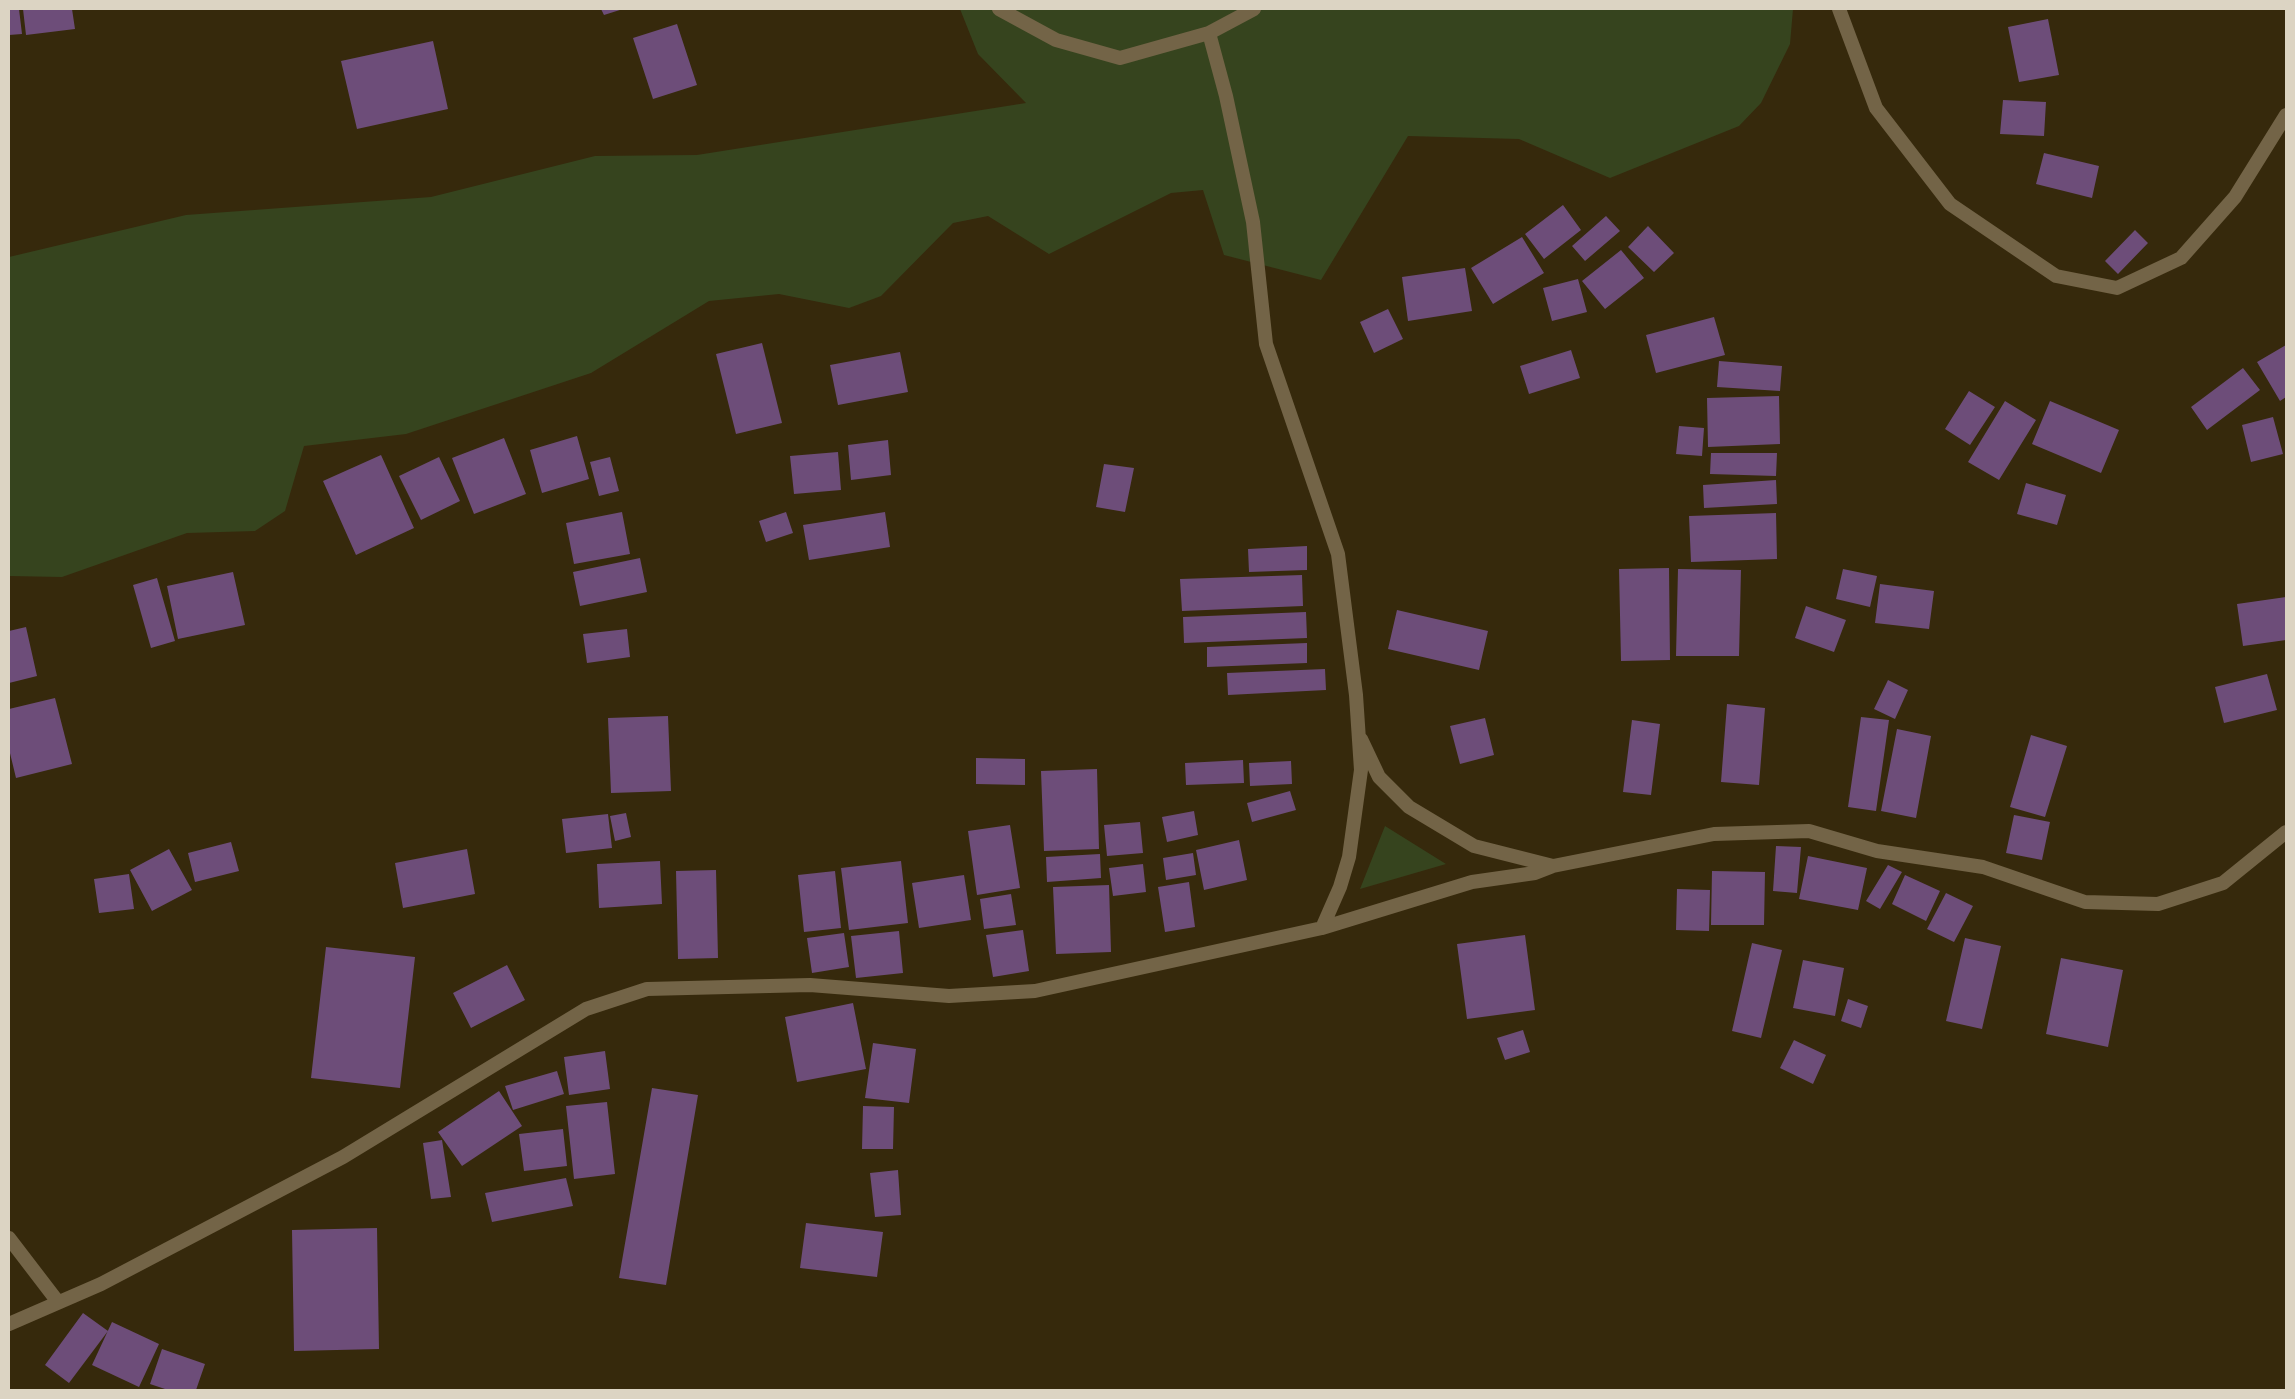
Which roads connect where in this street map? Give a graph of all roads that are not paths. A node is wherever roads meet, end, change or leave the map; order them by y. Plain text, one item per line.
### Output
1 (1000, 9) edge
2 (1254, 9) edge
3 (1839, 9) edge
4 (1209, 33) junction
5 (2286, 115) edge
6 (1357, 729) junction
7 (2286, 832) edge
8 (1553, 866) junction
9 (1322, 928) junction
10 (9, 1238) edge
11 (58, 1302) junction
12 (9, 1324) edge

1 - 4 street
2 - 4 street
3 - 5 street
4 - 6 street
6 - 8 street
6 - 9 street
7 - 8 street
8 - 9 street
9 - 11 street
10 - 11 street
11 - 12 street

